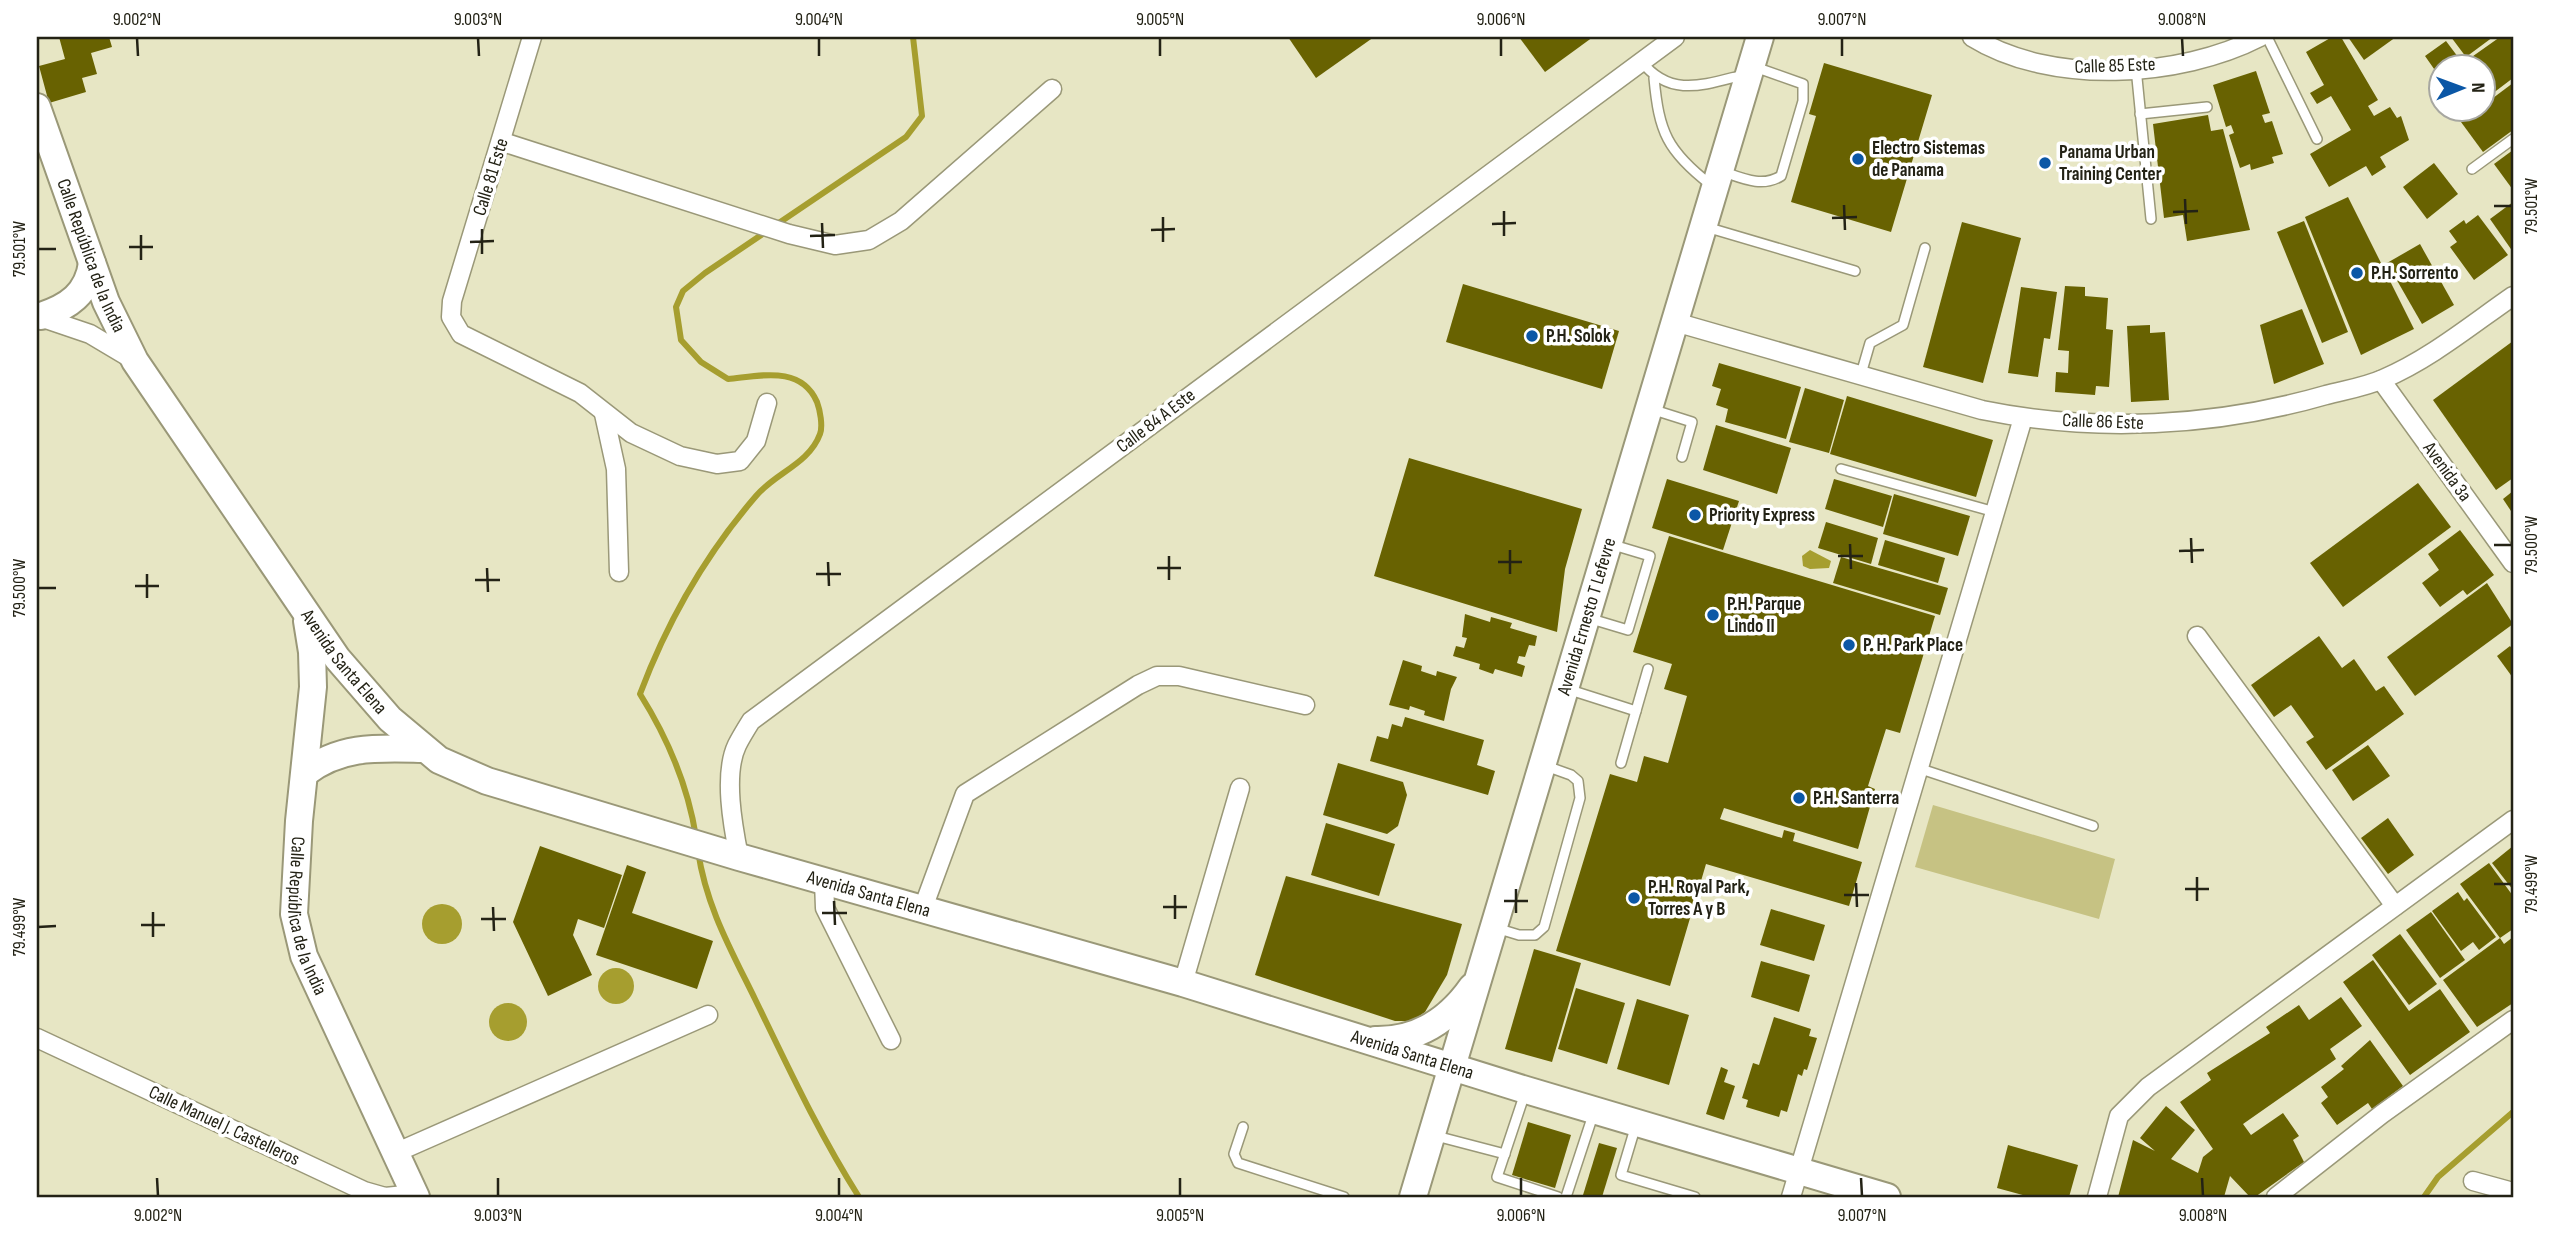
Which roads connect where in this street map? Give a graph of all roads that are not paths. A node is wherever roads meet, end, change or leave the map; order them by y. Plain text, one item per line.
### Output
1 (532, 37) edge
2 (1675, 37) edge
3 (1760, 37) edge
4 (1972, 37) edge
5 (2260, 37) edge
6 (2267, 37) edge
7 (1640, 61) junction
8 (2136, 68) junction
9 (1749, 70) junction
10 (1654, 78) junction
11 (1052, 89) dead end
12 (37, 107) edge
13 (2207, 107) dead end
14 (2140, 114) junction
15 (2317, 139) dead end
16 (2513, 139) edge
17 (503, 142) junction
18 (2472, 169) dead end
19 (1717, 179) junction
20 (2151, 219) dead end
21 (1703, 226) junction
22 (1925, 248) dead end
23 (92, 263) junction
24 (1856, 271) dead end
25 (2513, 296) edge
26 (39, 316) edge
27 (1675, 322) junction
28 (135, 361) junction
29 (1861, 374) junction
30 (2381, 380) junction
31 (767, 403) dead end
32 (1650, 409) junction
33 (604, 414) junction
34 (2023, 418) junction
35 (1682, 457) dead end
36 (1840, 469) dead end
37 (1995, 512) junction
38 (1609, 544) junction
39 (2513, 564) edge
40 (620, 572) dead end
41 (306, 612) junction
42 (1587, 618) junction
43 (2197, 636) dead end
44 (1648, 668) dead end
45 (1565, 689) junction
46 (1305, 705) dead end
47 (1636, 712) junction
48 (422, 749) junction
49 (1621, 762) dead end
50 (1542, 765) junction
51 (1918, 768) junction
52 (305, 773) junction
53 (1240, 788) dead end
54 (2513, 820) edge
55 (2092, 826) dead end
56 (734, 855) junction
57 (824, 881) junction
58 (2395, 906) junction
59 (923, 908) junction
60 (1494, 928) junction
61 (1481, 974) junction
62 (1182, 983) junction
63 (708, 1015) dead end
64 (2513, 1020) edge
65 (37, 1038) edge
66 (1362, 1039) junction
67 (891, 1040) dead end
68 (1452, 1067) junction
69 (1526, 1090) junction
70 (1594, 1111) junction
71 (1637, 1124) junction
72 (1243, 1127) dead end
73 (1432, 1135) junction
74 (396, 1153) junction
75 (1505, 1154) junction
76 (2473, 1181) dead end
77 (1795, 1185) edge
78 (2513, 1192) edge
79 (415, 1196) edge
80 (1344, 1197) edge
81 (1413, 1197) edge
82 (1558, 1197) edge
83 (1566, 1197) edge
84 (1695, 1197) edge
85 (1887, 1197) edge
86 (2096, 1197) edge
87 (2276, 1197) edge

1 - 17 street, Calle 81 Este
2 - 7 street, Calle 84 A Este
3 - 9 street, Avenida Ernesto T Lefevre
4 - 8 street, Calle 85 Este
5 - 8 street, Calle 85 Este
6 - 15 lane
7 - 10 lane
7 - 56 street, Calle 84 A Este
8 - 14 lane
9 - 10 lane
9 - 19 street, Avenida Ernesto T Lefevre
9 - 19 lane
10 - 19 lane
11 - 17 street
12 - 23 street, Calle República de la India
13 - 14 lane
14 - 20 lane
16 - 18 lane
17 - 33 street, Calle 81 Este
19 - 21 street, Avenida Ernesto T Lefevre
21 - 24 lane
21 - 27 street, Avenida Ernesto T Lefevre
22 - 29 lane
23 - 26 street
23 - 28 street, Calle República de la India
25 - 30 street, Calle 86 Este
26 - 28 street, Avenida Santa Elena
27 - 29 street, Calle 86 Este
27 - 32 street, Avenida Ernesto T Lefevre
28 - 41 street, Avenida Santa Elena
29 - 34 street, Calle 86 Este
30 - 34 street, Calle 86 Este
30 - 39 street, Avenida 3a
31 - 33 street
32 - 35 lane
32 - 38 street, Avenida Ernesto T Lefevre
33 - 40 street
34 - 37 street
36 - 37 lane
37 - 51 street
38 - 42 street, Avenida Ernesto T Lefevre
38 - 42 lane
41 - 48 street, Avenida Santa Elena
41 - 52 street, Calle República de la India
42 - 45 street, Avenida Ernesto T Lefevre
43 - 58 street
44 - 47 lane
45 - 47 lane
45 - 50 street, Avenida Ernesto T Lefevre
46 - 59 street
47 - 49 lane
48 - 52 street
48 - 56 street, Avenida Santa Elena
50 - 60 street, Avenida Ernesto T Lefevre
50 - 60 lane
51 - 55 lane
51 - 77 street
52 - 74 street, Calle República de la India
53 - 62 street
54 - 58 street
56 - 57 street, Avenida Santa Elena
57 - 59 street, Avenida Santa Elena
57 - 67 street
58 - 86 street
59 - 62 street, Avenida Santa Elena
60 - 61 street, Avenida Ernesto T Lefevre
61 - 66 street
61 - 68 street, Avenida Ernesto T Lefevre
62 - 66 street, Avenida Santa Elena
63 - 74 street
64 - 87 street
65 - 79 street, Calle Manuel J. Castelleros
66 - 68 street, Avenida Santa Elena
68 - 69 street, Avenida Santa Elena
68 - 73 street, Avenida Ernesto T Lefevre
69 - 70 street, Avenida Santa Elena
69 - 75 lane
70 - 71 street, Avenida Santa Elena
70 - 83 lane
71 - 77 street, Avenida Santa Elena
71 - 84 lane
72 - 80 lane
73 - 75 lane
73 - 81 street, Avenida Ernesto T Lefevre
74 - 79 street, Calle República de la India
75 - 82 lane
76 - 78 street
77 - 85 street, Avenida Santa Elena

